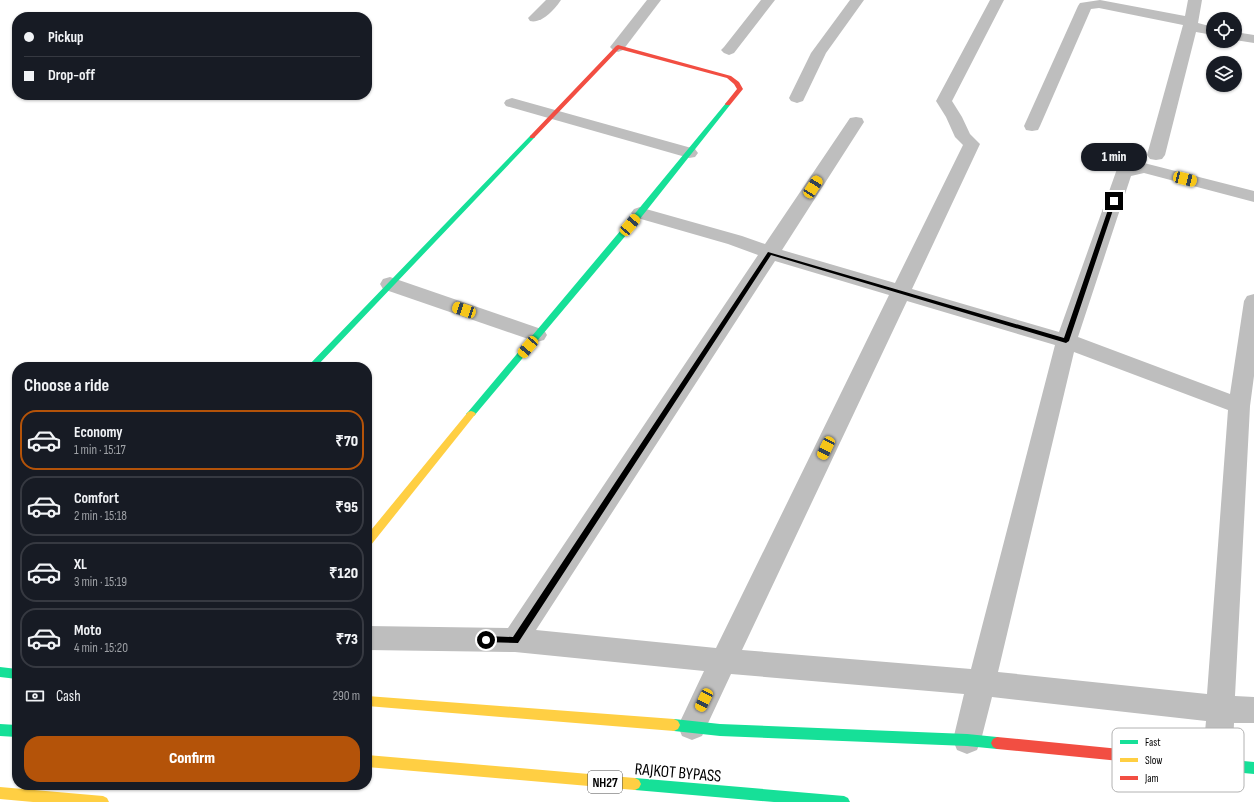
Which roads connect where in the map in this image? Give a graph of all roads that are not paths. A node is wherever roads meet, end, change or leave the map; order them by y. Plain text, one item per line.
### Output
1 (554, 0) edge
2 (654, 0) edge
3 (768, 0) edge
4 (858, 0) edge
5 (997, 0) edge
6 (1195, 0) edge
7 (535, 18) dead end
8 (1191, 24) junction
9 (1206, 29) edge
10 (1242, 37) edge
11 (1254, 39) edge
12 (618, 47) junction
13 (729, 50) dead end
14 (797, 98) dead end
15 (512, 103) dead end
16 (553, 114) junction
17 (856, 122) dead end
18 (1032, 126) dead end
19 (689, 153) junction
20 (1156, 155) dead end
21 (1254, 196) edge
22 (640, 213) junction
23 (770, 253) junction
24 (390, 284) junction
25 (901, 291) junction
26 (1254, 301) edge
27 (537, 335) junction
28 (1066, 341) junction
29 (316, 362) edge
30 (1239, 406) junction
31 (372, 536) edge
32 (372, 638) edge
33 (515, 640) junction
34 (723, 661) junction
35 (0, 672) edge
36 (12, 673) edge
37 (981, 683) junction
38 (372, 701) edge
39 (1221, 709) junction
40 (1254, 710) edge
41 (692, 726) junction
42 (1220, 728) edge
43 (0, 730) edge
44 (12, 731) edge
45 (967, 740) junction
46 (1112, 754) edge
47 (372, 761) edge
48 (1244, 767) edge
49 (1254, 768) edge
50 (0, 793) edge
51 (103, 802) edge
52 (844, 802) edge

1 - 7 street
2 - 12 street
3 - 13 street
4 - 14 street
5 - 25 street
6 - 8 street
8 - 9 street
8 - 18 street
8 - 20 street
10 - 11 street
12 - 16 main road
12 - 19 main road
15 - 16 street
16 - 19 street
16 - 24 main road
17 - 23 street
19 - 22 main road
21 - 28 street
22 - 23 street
22 - 27 main road
23 - 25 street
23 - 33 street
24 - 27 street
24 - 29 main road
25 - 28 street
25 - 34 street
26 - 30 street
27 - 31 main road
28 - 30 street
28 - 37 street
30 - 39 street
32 - 33 street
33 - 34 street
34 - 37 street
34 - 41 street
35 - 36 main road
37 - 39 street
37 - 45 street
38 - 41 main road
39 - 40 street
39 - 42 street
41 - 45 main road
43 - 44 main road
45 - 46 main road
47 - 52 main road, RAJKOT BYPASS / NH27
48 - 49 main road
50 - 51 main road

